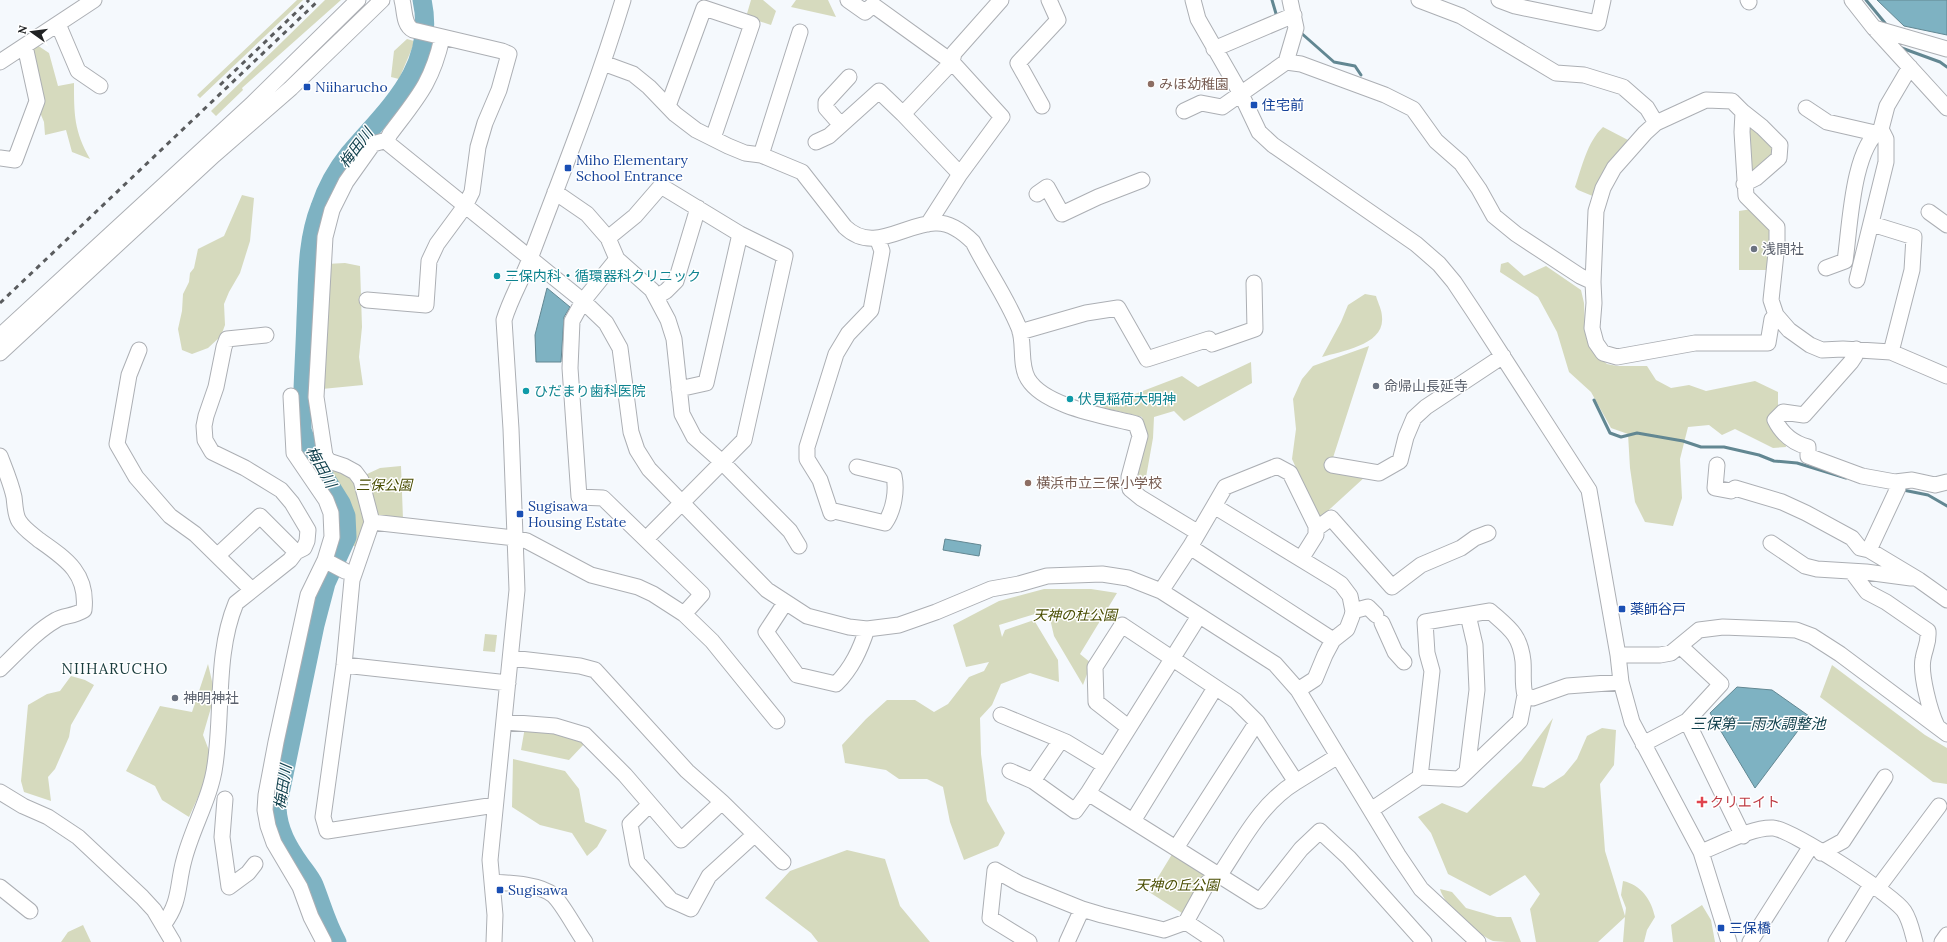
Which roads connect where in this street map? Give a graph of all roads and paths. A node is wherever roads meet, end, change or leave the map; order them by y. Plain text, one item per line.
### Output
1 (94, 0) edge
2 (358, 0) edge
3 (382, 0) edge
4 (402, 0) edge
5 (624, 0) edge
6 (848, 0) edge
7 (1001, 0) edge
8 (1049, 0) edge
9 (1193, 0) edge
10 (1290, 0) edge
11 (1419, 0) edge
12 (1499, 0) edge
13 (1603, 0) edge
14 (1852, 0) edge
15 (1294, 15) junction
16 (58, 24) junction
17 (1874, 28) junction
18 (800, 32) dead end
19 (437, 37) junction
20 (25, 46) junction
21 (1214, 49) junction
22 (1947, 49) edge
23 (0, 62) edge
24 (952, 62) junction
25 (1286, 62) junction
26 (603, 63) junction
27 (1910, 66) junction
28 (849, 77) dead end
29 (100, 86) dead end
30 (1241, 94) junction
31 (668, 106) junction
32 (1042, 106) dead end
33 (1806, 108) dead end
34 (1947, 108) edge
35 (1184, 111) dead end
36 (1743, 112) junction
37 (903, 114) junction
38 (840, 124) junction
39 (1656, 124) junction
40 (1878, 131) junction
41 (713, 138) junction
42 (387, 140) junction
43 (816, 142) dead end
44 (761, 155) junction
45 (0, 158) edge
46 (960, 174) junction
47 (1142, 180) dead end
48 (1744, 184) junction
49 (555, 192) junction
50 (1037, 194) dead end
51 (465, 206) junction
52 (698, 208) junction
53 (1929, 212) dead end
54 (928, 224) junction
55 (1872, 224) junction
56 (1947, 225) edge
57 (740, 234) junction
58 (608, 238) junction
59 (877, 238) junction
60 (530, 258) junction
61 (617, 259) junction
62 (1826, 268) dead end
63 (1857, 280) dead end
64 (1593, 282) junction
65 (1254, 283) dead end
66 (656, 296) junction
67 (367, 300) dead end
68 (583, 301) junction
69 (1776, 315) junction
70 (1020, 332) junction
71 (266, 335) dead end
72 (0, 336) edge
73 (1856, 349) junction
74 (139, 350) dead end
75 (1891, 352) junction
76 (0, 353) edge
77 (1502, 356) junction
78 (1946, 373) edge
79 (679, 389) junction
80 (291, 396) dead end
81 (0, 456) edge
82 (722, 462) junction
83 (1332, 465) dead end
84 (1717, 465) dead end
85 (857, 467) dead end
86 (1896, 482) junction
87 (1947, 482) edge
88 (682, 502) junction
89 (1214, 506) junction
90 (372, 522) junction
91 (1316, 529) junction
92 (1197, 532) junction
93 (1488, 533) dead end
94 (515, 538) junction
95 (646, 539) junction
96 (1771, 544) dead end
97 (799, 546) dead end
98 (1190, 547) junction
99 (1869, 550) junction
100 (296, 552) junction
101 (218, 555) junction
102 (1301, 559) junction
103 (328, 562) dead end
104 (345, 571) dead end
105 (1852, 572) junction
106 (1920, 580) junction
107 (252, 589) junction
108 (1161, 591) junction
109 (1947, 600) edge
110 (786, 603) junction
111 (1353, 611) junction
112 (684, 614) junction
113 (1468, 615) junction
114 (1199, 616) junction
115 (867, 629) junction
116 (1333, 640) junction
117 (1680, 646) junction
118 (1618, 654) junction
119 (511, 658) junction
120 (1172, 660) junction
121 (1404, 662) dead end
122 (344, 665) junction
123 (0, 669) edge
124 (1621, 682) junction
125 (508, 683) junction
126 (1215, 688) junction
127 (1298, 690) junction
128 (1526, 695) junction
129 (1001, 715) dead end
130 (777, 721) dead end
131 (1687, 721) junction
132 (505, 722) junction
133 (1257, 722) junction
134 (1128, 727) junction
135 (1942, 730) edge
136 (1061, 740) junction
137 (1643, 744) junction
138 (1338, 756) junction
139 (1104, 765) junction
140 (1010, 771) dead end
141 (1467, 771) junction
142 (1420, 777) junction
143 (1884, 777) dead end
144 (1033, 781) junction
145 (1296, 782) junction
146 (0, 792) edge
147 (1088, 792) junction
148 (226, 799) dead end
149 (722, 802) junction
150 (650, 804) junction
151 (496, 805) junction
152 (1939, 806) dead end
153 (1371, 810) junction
154 (1133, 821) junction
155 (754, 835) junction
156 (1743, 836) junction
157 (1176, 848) junction
158 (1816, 850) junction
159 (1701, 852) junction
160 (783, 862) dead end
161 (252, 871) dead end
162 (1219, 876) junction
163 (492, 882) junction
164 (0, 887) edge
165 (1874, 887) junction
166 (1082, 909) junction
167 (30, 911) dead end
168 (1186, 922) junction
169 (164, 925) junction
170 (1947, 935) edge
171 (173, 942) edge
172 (324, 942) edge
173 (494, 942) edge
174 (585, 942) edge
175 (1029, 942) edge
176 (1067, 942) edge
177 (1216, 942) edge
178 (1424, 942) edge
179 (1478, 942) edge
180 (1729, 942) edge
181 (1750, 942) edge
182 (1836, 942) edge
183 (1915, 942) edge
184 (1942, 942) edge

1 - 16 street
2 - 72 street
3 - 76 street
4 - 19 street
5 - 26 street
6 - 24 street
7 - 24 street
8 - 32 street
9 - 21 street
10 - 15 street
11 - 39 street
12 - 13 street
14 - 17 street
15 - 21 street
15 - 25 street
16 - 20 street
16 - 29 street
17 - 22 street
17 - 27 street
18 - 44 street
19 - 42 street
19 - 51 street
20 - 23 street
20 - 45 street
21 - 30 street
24 - 37 street
24 - 46 street
25 - 30 street
25 - 64 street
26 - 31 street
26 - 49 street
27 - 34 street
27 - 40 street
28 - 38 street
30 - 35 street
30 - 77 street
31 - 41 street
31 - 41 street
33 - 40 street
36 - 39 street
36 - 48 street
36 - 48 street
37 - 38 street
37 - 46 street
38 - 43 street
39 - 64 street
40 - 55 street
40 - 62 street
41 - 44 street
42 - 51 street
42 - 90 street
44 - 59 street
46 - 54 street
47 - 50 street
48 - 69 street
49 - 58 street
49 - 60 street
51 - 60 street
51 - 67 street
52 - 57 street
52 - 58 street
52 - 66 street
53 - 56 street
54 - 59 street
54 - 70 street
55 - 63 street
55 - 75 street
57 - 79 street
57 - 82 street
58 - 61 street
59 - 85 street
60 - 68 street
60 - 94 street
61 - 66 street
61 - 68 street
64 - 69 street
65 - 70 street
66 - 79 street
68 - 88 street
68 - 95 street
69 - 73 street
70 - 92 street
71 - 100 street
73 - 75 street
73 - 86 street
74 - 101 street
75 - 78 street
77 - 83 street
77 - 118 street
79 - 82 street
80 - 172 street
81 - 123 street
82 - 88 street
82 - 97 street
84 - 99 street
86 - 87 street
86 - 99 street
88 - 95 street
88 - 110 street
89 - 91 street
89 - 92 street
89 - 102 street
90 - 94 street
90 - 122 street
91 - 93 street
91 - 102 street
92 - 98 street
94 - 112 street
94 - 119 street
95 - 112 street
96 - 105 street
98 - 108 street
98 - 116 street
99 - 106 street
100 - 101 street
100 - 107 street
101 - 107 street
102 - 111 street
103 - 104 street
105 - 106 street
105 - 135 street
106 - 109 street
107 - 169 street
108 - 114 street
108 - 115 street
110 - 115 street
110 - 115 street
111 - 116 street
111 - 121 street
112 - 130 street
113 - 128 street
113 - 141 street
113 - 142 street
114 - 120 street
114 - 127 street
116 - 127 street
117 - 118 street
117 - 131 street
117 - 135 street
118 - 124 street
119 - 125 street
119 - 149 street
120 - 126 street
120 - 134 street
120 - 134 street
122 - 125 street
122 - 151 street
124 - 128 street
124 - 137 street
125 - 132 street
126 - 133 street
126 - 154 street
127 - 138 street
128 - 141 street
129 - 136 street
131 - 137 street
131 - 156 street
132 - 150 street
132 - 151 street
133 - 145 street
133 - 157 street
134 - 139 street
136 - 139 street
136 - 144 street
137 - 159 street
138 - 145 street
138 - 153 street
139 - 147 street
140 - 144 street
141 - 142 street
142 - 153 street
143 - 158 street
144 - 147 street
145 - 162 street
146 - 169 street
147 - 154 street
148 - 161 street
149 - 150 street
149 - 155 street
150 - 155 street
151 - 163 street
152 - 165 street
153 - 179 street
154 - 157 street
155 - 160 street
156 - 158 street
156 - 159 street
157 - 162 street
158 - 165 street
158 - 181 street
159 - 180 street
162 - 168 street
162 - 178 street
163 - 173 street
163 - 174 street
164 - 167 street
165 - 182 street
165 - 183 street
166 - 168 street
166 - 175 street
166 - 176 street
168 - 177 street
169 - 171 street
170 - 184 street

